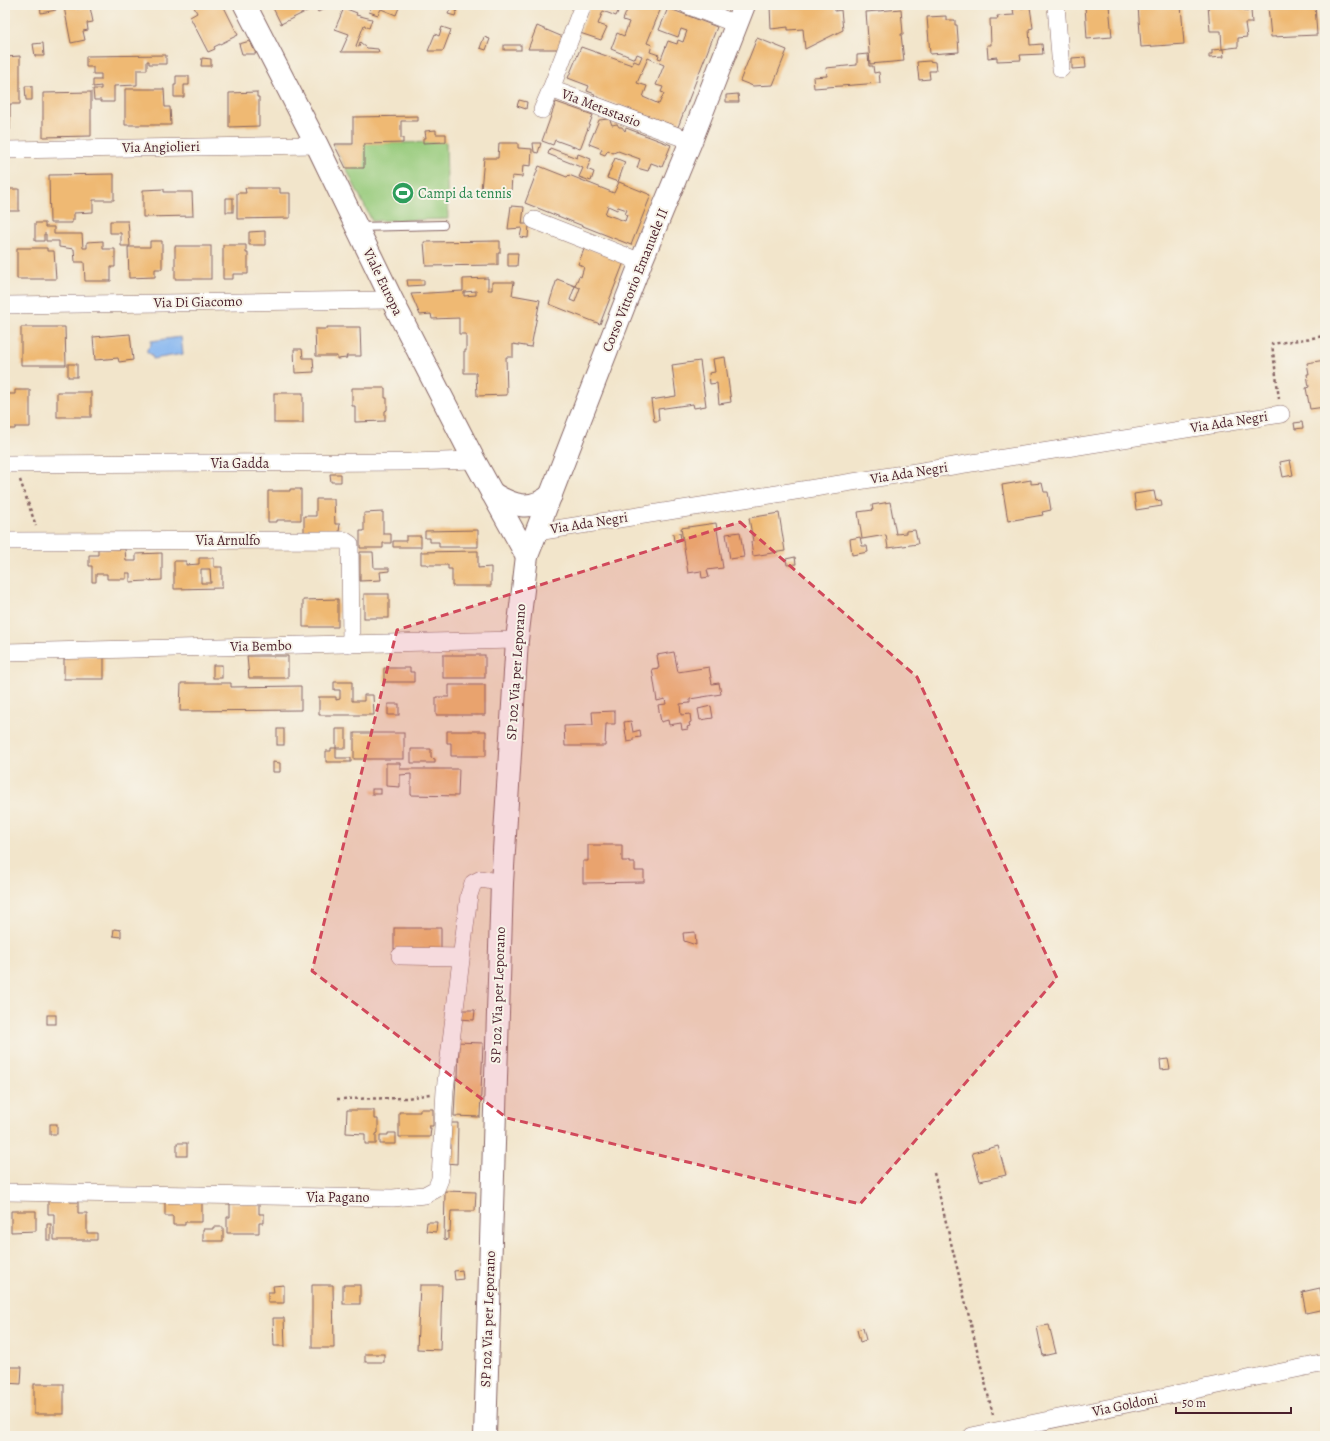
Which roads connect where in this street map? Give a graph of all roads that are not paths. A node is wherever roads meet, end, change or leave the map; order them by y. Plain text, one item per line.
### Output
1 (245, 5) edge
2 (583, 5) edge
3 (687, 5) edge
4 (1056, 5) edge
5 (740, 15) edge
6 (1062, 69) dead end
7 (551, 89) junction
8 (542, 110) dead end
9 (691, 141) junction
10 (317, 145) junction
11 (5, 150) edge
12 (534, 220) dead end
13 (443, 225) dead end
14 (356, 227) junction
15 (641, 262) junction
16 (392, 300) junction
17 (5, 305) edge
18 (1281, 414) road end
19 (474, 460) junction
20 (10, 464) edge
21 (492, 492) junction
22 (551, 495) junction
23 (537, 532) junction
24 (5, 541) edge
25 (527, 556) junction
26 (516, 640) junction
27 (351, 644) junction
28 (5, 652) edge
29 (502, 882) junction
30 (400, 956) dead end
31 (461, 957) junction
32 (5, 1192) edge
33 (1325, 1363) edge
34 (485, 1436) edge
35 (972, 1436) edge

1 - 10 street, Viale Europa
2 - 7 street, Via Metastasio
3 - 5 street
4 - 6 street
5 - 9 street, Corso Vittorio Emanuele II
7 - 8 street
7 - 9 street, Via Metastasio
9 - 15 street, Corso Vittorio Emanuele II
10 - 11 street, Via Angiolieri
10 - 14 street, Viale Europa
12 - 15 street
13 - 14 lane
14 - 16 street, Viale Europa
15 - 22 street, Corso Vittorio Emanuele II
16 - 17 street, Via Di Giacomo
16 - 19 street, Viale Europa
18 - 23 street, Via Ada Negri
19 - 20 street, Via Gadda
19 - 21 street, Viale Europa
21 - 22 street
21 - 25 street, Viale Europa
22 - 23 street, Corso Vittorio Emanuele II
23 - 25 street, Corso Vittorio Emanuele II
24 - 27 street, Via Arnulfo
25 - 26 street, SP 102 Via per Leporano
26 - 27 street, Via Bembo
26 - 29 street, SP 102 Via per Leporano
27 - 28 street, Via Bembo
29 - 31 street, Via Pagano
29 - 34 street, SP 102 Via per Leporano
30 - 31 street
31 - 32 street, Via Pagano
33 - 35 street, Via Goldoni

